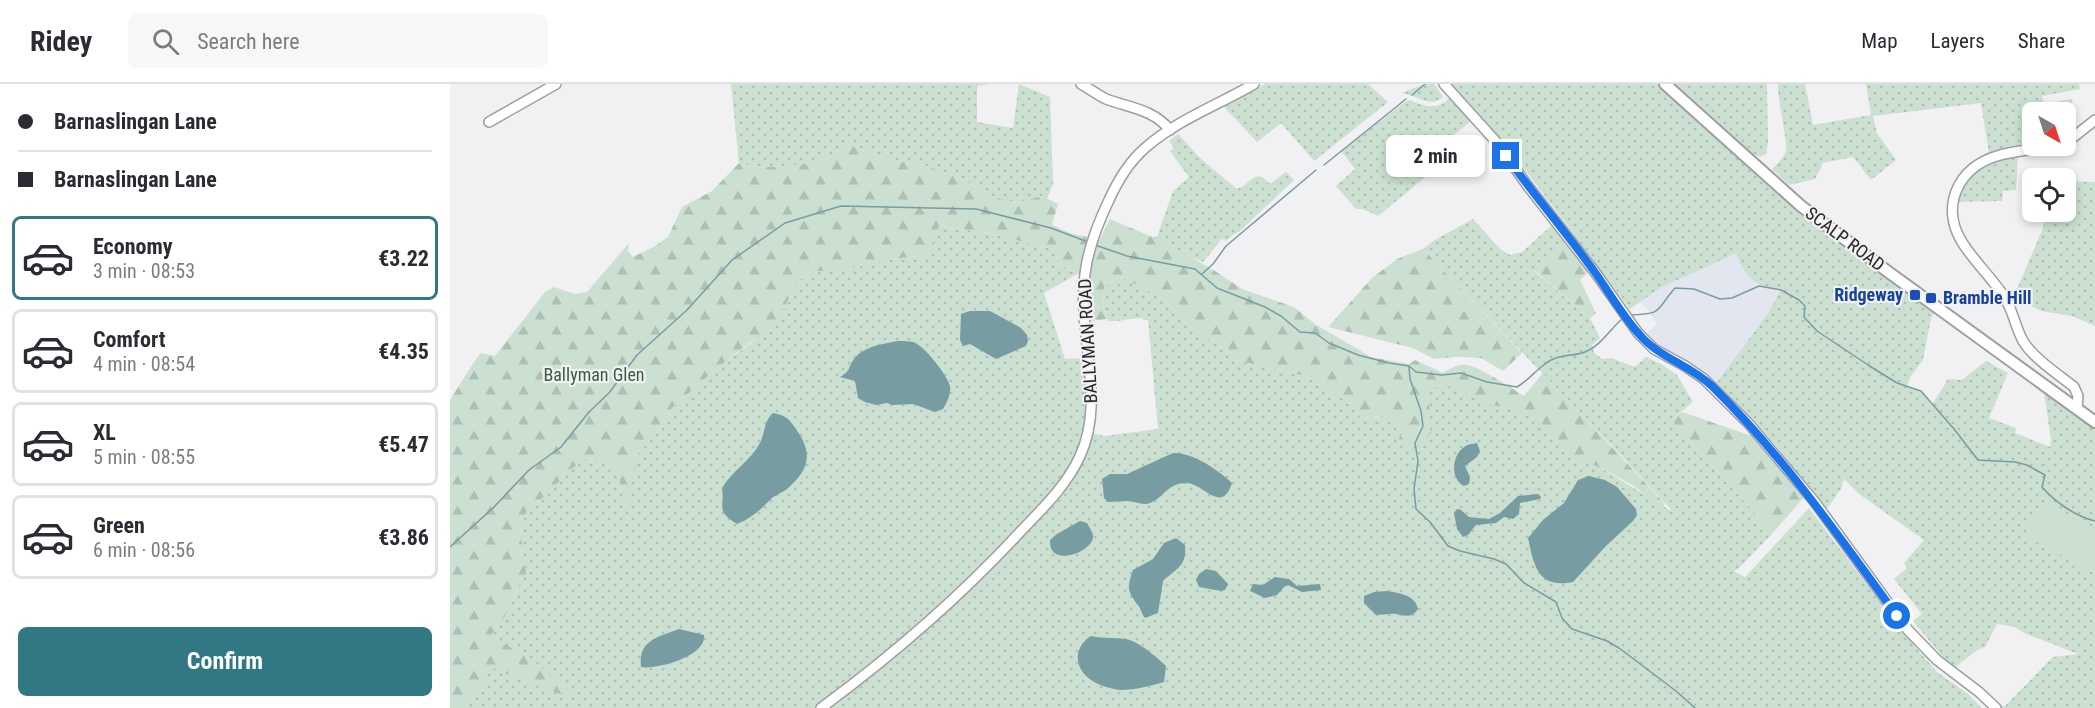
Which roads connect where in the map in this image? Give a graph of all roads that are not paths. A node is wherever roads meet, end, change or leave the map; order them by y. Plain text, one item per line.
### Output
1 (556, 84) edge
2 (1081, 84) edge
3 (1254, 84) edge
4 (1443, 84) edge
5 (1665, 84) edge
6 (2095, 120) edge
7 (489, 122) dead end
8 (1170, 130) junction
9 (2076, 135) edge
10 (2022, 151) edge
11 (2077, 409) junction
12 (2095, 422) edge
13 (821, 708) edge
14 (1996, 708) edge

1 - 7 street
2 - 8 street
3 - 8 street, BALLYMAN ROAD
4 - 14 street
5 - 11 main road, SCALP ROAD
6 - 9 street
8 - 13 street, BALLYMAN ROAD
10 - 11 street
11 - 12 main road, SCALP ROAD

